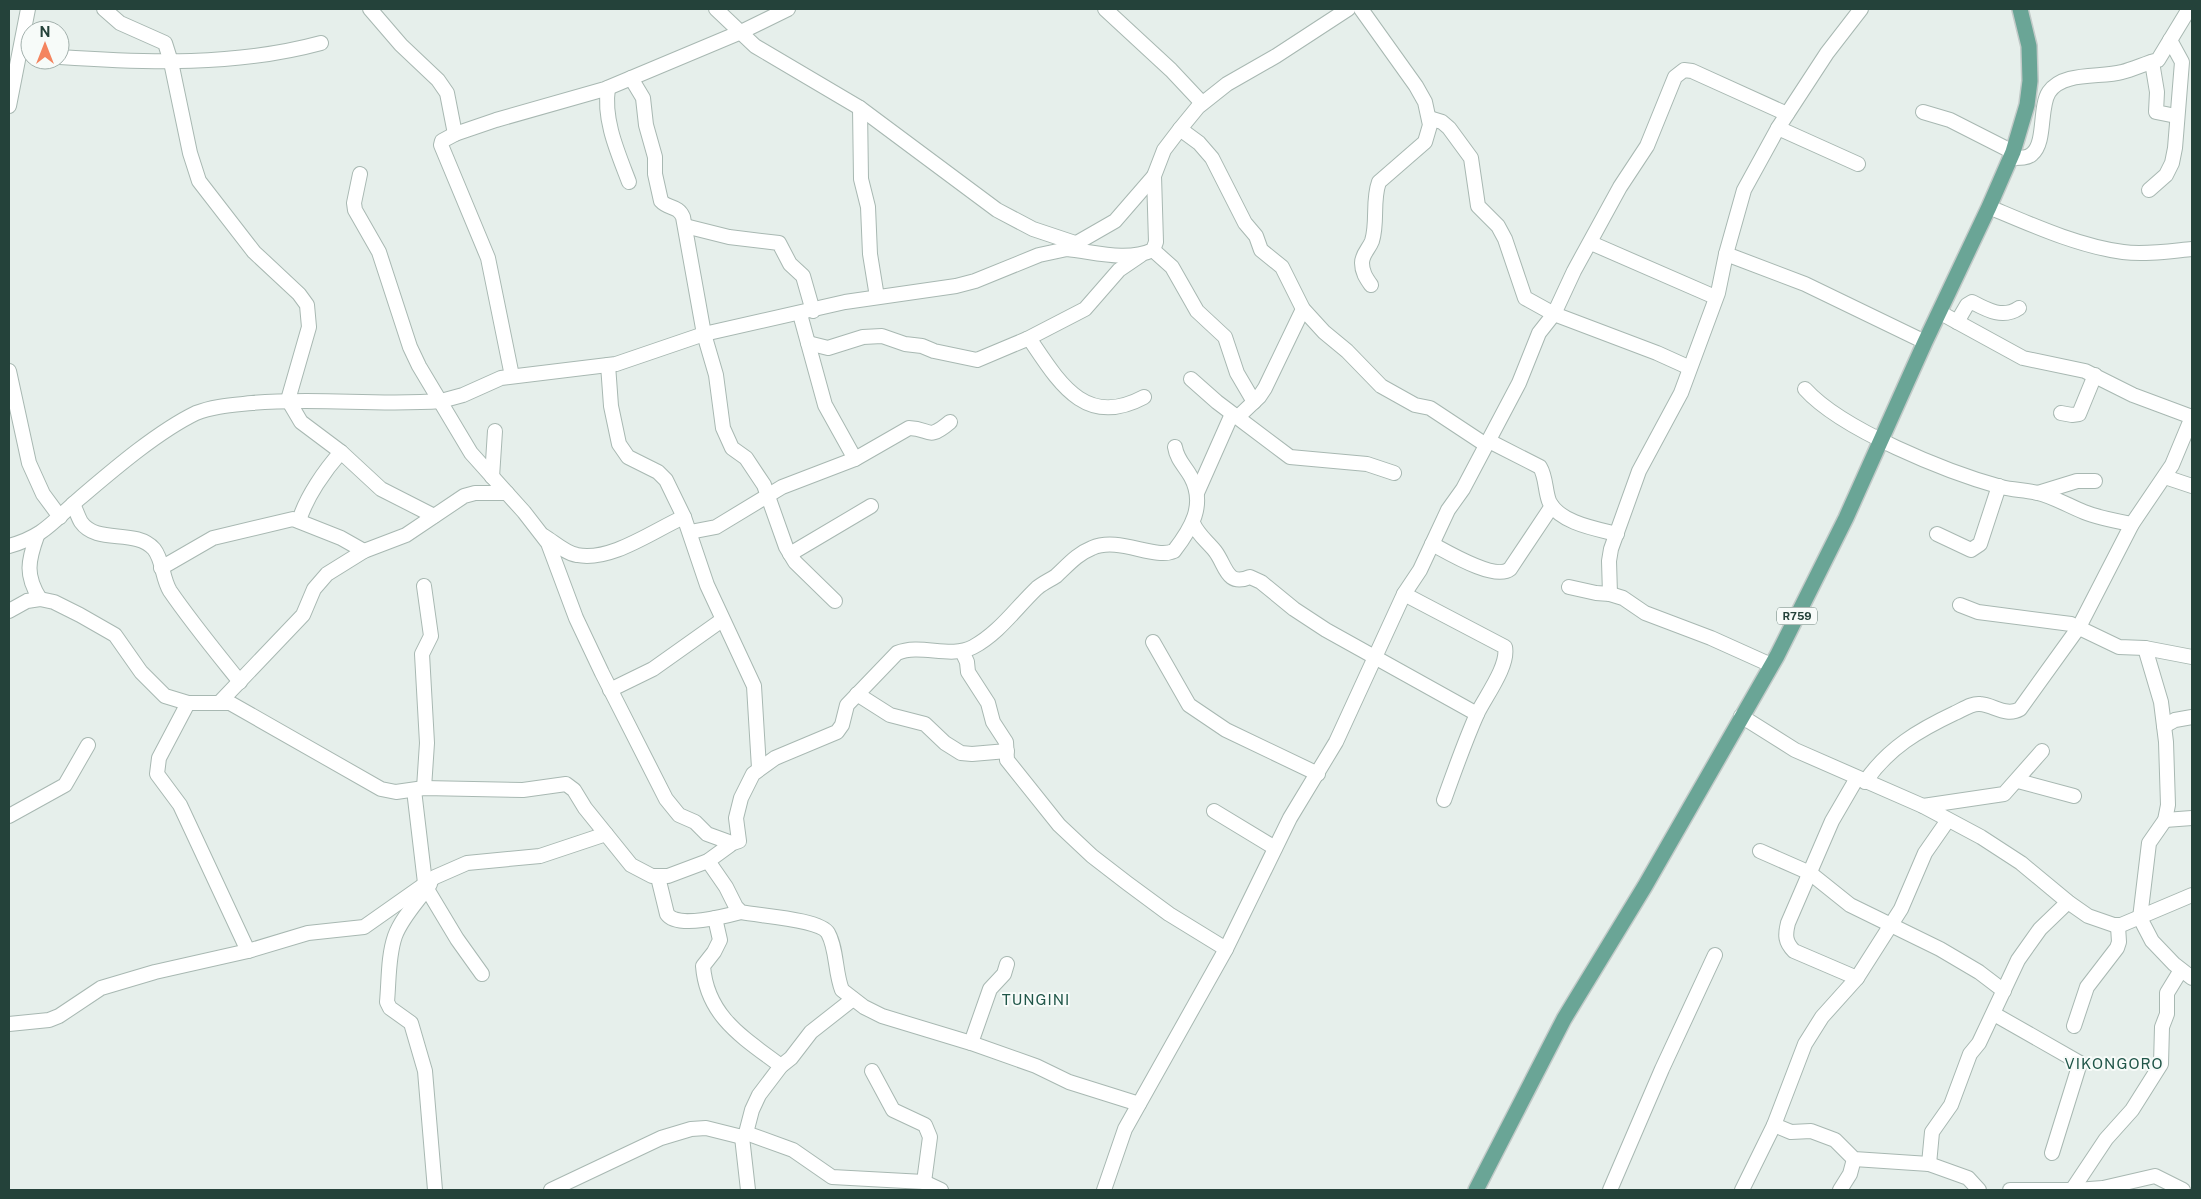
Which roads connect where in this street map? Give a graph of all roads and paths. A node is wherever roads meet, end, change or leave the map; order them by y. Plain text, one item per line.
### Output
1 (104, 9) edge
2 (370, 9) edge
3 (716, 9) edge
4 (788, 9) edge
5 (1105, 9) edge
6 (1348, 9) edge
7 (1361, 9) edge
8 (1861, 9) edge
9 (2020, 9) edge
10 (2189, 9) edge
11 (741, 32) junction
12 (2170, 40) junction
13 (321, 43) dead end
14 (70, 57) edge
15 (171, 62) junction
16 (2152, 62) junction
17 (20, 69) edge
18 (632, 78) junction
19 (608, 88) junction
20 (591, 94) junction
21 (606, 102) junction
22 (1202, 103) junction
23 (9, 106) edge
24 (860, 108) junction
25 (1924, 112) dead end
26 (1787, 114) junction
27 (2176, 116) junction
28 (1430, 118) junction
29 (1778, 128) junction
30 (1180, 129) junction
31 (455, 134) junction
32 (2012, 155) junction
33 (1858, 164) dead end
34 (360, 174) dead end
35 (1154, 176) junction
36 (629, 182) dead end
37 (2149, 190) dead end
38 (1990, 207) junction
39 (685, 226) junction
40 (1592, 242) junction
41 (1071, 246) junction
42 (2192, 249) edge
43 (1147, 252) junction
44 (1726, 254) junction
45 (1371, 285) dead end
46 (877, 297) junction
47 (1715, 297) junction
48 (2019, 308) dead end
49 (1303, 309) junction
50 (806, 312) junction
51 (1939, 312) junction
52 (1554, 314) junction
53 (1956, 322) junction
54 (704, 334) junction
55 (1027, 339) junction
56 (1925, 342) junction
57 (808, 343) junction
58 (608, 365) junction
59 (1688, 367) junction
60 (9, 371) edge
61 (2095, 375) junction
62 (512, 376) junction
63 (1191, 378) dead end
64 (1804, 389) dead end
65 (11, 392) edge
66 (1144, 397) dead end
67 (288, 400) junction
68 (441, 401) junction
69 (1254, 402) junction
70 (2061, 413) dead end
71 (1235, 415) junction
72 (2192, 417) edge
73 (950, 422) dead end
74 (495, 431) dead end
75 (1881, 440) junction
76 (1487, 443) junction
77 (1175, 447) dead end
78 (341, 452) junction
79 (854, 459) junction
80 (1394, 473) dead end
81 (492, 477) junction
82 (2165, 477) junction
83 (2095, 481) dead end
84 (1998, 486) junction
85 (2192, 486) edge
86 (507, 493) junction
87 (1197, 493) junction
88 (2038, 493) junction
89 (769, 495) junction
90 (73, 504) junction
91 (871, 506) dead end
92 (1552, 506) junction
93 (434, 516) junction
94 (684, 517) junction
95 (60, 518) junction
96 (299, 521) junction
97 (1193, 523) junction
98 (2132, 524) junction
99 (690, 532) junction
100 (542, 534) junction
101 (1617, 534) junction
102 (1938, 534) dead end
103 (38, 536) junction
104 (1432, 544) junction
105 (9, 546) edge
106 (364, 551) junction
107 (790, 554) junction
108 (29, 558) junction
109 (161, 568) junction
110 (30, 580) junction
111 (424, 586) dead end
112 (1569, 586) dead end
113 (1404, 594) junction
114 (1610, 594) junction
115 (40, 599) junction
116 (835, 600) dead end
117 (1960, 605) dead end
118 (10, 610) edge
119 (722, 620) junction
120 (2079, 627) junction
121 (1153, 642) dead end
122 (2145, 648) junction
123 (962, 651) junction
124 (1375, 656) junction
125 (2192, 657) edge
126 (1772, 664) junction
127 (240, 682) junction
128 (610, 690) junction
129 (857, 694) junction
130 (220, 702) junction
131 (188, 704) junction
132 (1477, 714) junction
133 (1741, 716) junction
134 (2192, 717) edge
135 (2164, 726) junction
136 (88, 744) dead end
137 (1007, 751) junction
138 (2042, 751) dead end
139 (760, 768) junction
140 (1318, 774) junction
141 (1861, 780) junction
142 (2018, 781) junction
143 (419, 789) junction
144 (2074, 796) dead end
145 (1444, 800) dead end
146 (1923, 806) junction
147 (1214, 811) dead end
148 (9, 816) edge
149 (2192, 818) edge
150 (1948, 820) junction
151 (2165, 820) junction
152 (606, 834) junction
153 (725, 842) junction
154 (1275, 848) junction
155 (1760, 851) dead end
156 (708, 861) junction
157 (1810, 873) junction
158 (658, 877) junction
159 (429, 883) junction
160 (2192, 895) edge
161 (2068, 902) junction
162 (742, 912) junction
163 (715, 918) junction
164 (2140, 918) junction
165 (1890, 925) junction
166 (2118, 926) junction
167 (1226, 949) junction
168 (248, 951) junction
169 (1716, 955) dead end
170 (1008, 964) dead end
171 (482, 974) dead end
172 (2187, 974) edge
173 (1857, 978) junction
174 (2004, 991) junction
175 (853, 1000) junction
176 (1994, 1014) junction
177 (9, 1024) edge
178 (2074, 1026) dead end
179 (971, 1043) junction
180 (781, 1066) junction
181 (872, 1071) dead end
182 (1139, 1104) junction
183 (1774, 1125) junction
184 (744, 1135) junction
185 (2052, 1152) dead end
186 (1854, 1159) junction
187 (1928, 1164) junction
188 (924, 1182) junction
189 (567, 1186) edge
190 (435, 1190) edge
191 (551, 1190) edge
192 (748, 1190) edge
193 (940, 1190) edge
194 (1104, 1190) edge
195 (1476, 1190) edge
196 (1610, 1190) edge
197 (1742, 1190) edge
198 (1840, 1190) edge
199 (1978, 1190) edge
200 (2010, 1190) edge
201 (2070, 1190) edge
202 (2076, 1190) edge
203 (2183, 1190) edge

1 - 15 street
2 - 31 street
3 - 11 street
4 - 11 street
5 - 22 street
6 - 22 street
7 - 28 street
8 - 26 street
9 - 32 main road, R759
10 - 12 street
11 - 18 street
11 - 24 street
12 - 16 street
12 - 27 street
13 - 15 street
14 - 15 street
15 - 67 street
16 - 27 street
16 - 32 street
17 - 23 street
18 - 19 street
18 - 39 street
19 - 20 street
19 - 21 street
20 - 21 street
20 - 31 street
21 - 36 street
22 - 30 street
24 - 41 street
24 - 46 street
25 - 32 street
26 - 29 street
26 - 40 street
27 - 37 street
28 - 45 street
28 - 52 street
29 - 33 street
29 - 44 street
30 - 35 street
30 - 49 street
31 - 62 street
32 - 38 main road, R759
34 - 68 street
35 - 41 street
35 - 43 street
38 - 42 street
38 - 51 main road, R759
39 - 50 street
39 - 54 street
40 - 47 street
40 - 52 street
41 - 43 street
41 - 46 street
43 - 55 street
43 - 69 street
44 - 47 street
44 - 56 street
46 - 50 street
47 - 59 street
48 - 53 street
49 - 69 street
49 - 76 street
50 - 54 street
50 - 57 street
51 - 53 street
51 - 56 main road, R759
52 - 59 street
52 - 76 street
53 - 61 street
54 - 58 street
54 - 89 street
55 - 57 street
55 - 66 street
56 - 75 main road, R759
57 - 79 street
58 - 62 street
58 - 94 street
59 - 101 street
60 - 65 street
61 - 70 street
61 - 72 street
62 - 68 street
63 - 71 street
64 - 75 street
65 - 95 street
67 - 68 street
67 - 78 street
67 - 90 street
68 - 81 street
69 - 71 street
71 - 80 street
71 - 87 street
72 - 82 street
73 - 79 street
74 - 81 street
75 - 84 street
75 - 126 main road, R759
76 - 92 street
76 - 104 street
77 - 87 street
78 - 93 street
78 - 96 street
79 - 89 street
81 - 86 street
82 - 85 street
82 - 98 street
83 - 88 street
84 - 88 street
84 - 102 street
86 - 93 street
86 - 100 street
87 - 97 street
88 - 98 street
89 - 99 street
89 - 107 street
90 - 95 street
90 - 109 street
91 - 107 street
92 - 101 street
92 - 104 street
93 - 106 street
94 - 99 street
94 - 100 street
95 - 103 street
96 - 106 street
96 - 109 street
97 - 123 street
97 - 124 street
98 - 120 street
99 - 119 street
100 - 128 street
101 - 114 street
103 - 105 street
103 - 108 street
104 - 113 street
105 - 108 street
106 - 127 street
107 - 116 street
108 - 110 street
109 - 127 street
110 - 115 street
110 - 118 street
111 - 143 street
112 - 114 street
113 - 124 street
113 - 132 street
114 - 126 street
115 - 118 street
115 - 131 street
117 - 120 street
119 - 128 street
119 - 139 street
120 - 122 street
120 - 141 street
121 - 140 street
122 - 125 street
122 - 135 street
123 - 129 street
123 - 137 street
124 - 132 street
124 - 140 street
126 - 133 main road, R759
127 - 130 street
128 - 153 street
129 - 137 street
129 - 139 street
130 - 131 street
130 - 143 street
131 - 168 street
132 - 145 street
133 - 141 street
133 - 195 main road, R759
134 - 135 street
135 - 151 street
136 - 148 street
137 - 167 street
138 - 142 street
139 - 153 street
140 - 154 street
141 - 146 street
141 - 157 street
142 - 144 street
142 - 146 street
143 - 152 street
143 - 159 street
146 - 150 street
147 - 154 street
149 - 151 street
150 - 161 street
150 - 165 street
151 - 164 street
152 - 158 street
152 - 159 street
153 - 156 street
154 - 167 street
155 - 157 street
156 - 158 street
156 - 162 street
157 - 165 street
157 - 173 street
158 - 163 street
159 - 168 street
159 - 171 street
159 - 190 street
160 - 164 street
161 - 166 street
161 - 174 street
162 - 163 street
162 - 175 street
163 - 180 street
164 - 166 street
164 - 172 street
165 - 173 street
165 - 174 street
166 - 178 street
167 - 182 street
168 - 177 street
169 - 196 street
170 - 179 street
172 - 201 street
173 - 183 street
174 - 176 street
175 - 179 street
175 - 180 street
176 - 185 street
176 - 187 street
179 - 182 street
180 - 184 street
181 - 188 street
182 - 194 street
183 - 186 street
183 - 197 street
184 - 188 street
184 - 189 street
184 - 192 street
186 - 187 street
186 - 198 street
187 - 199 street
188 - 193 street
189 - 191 street
200 - 201 street
202 - 203 street

